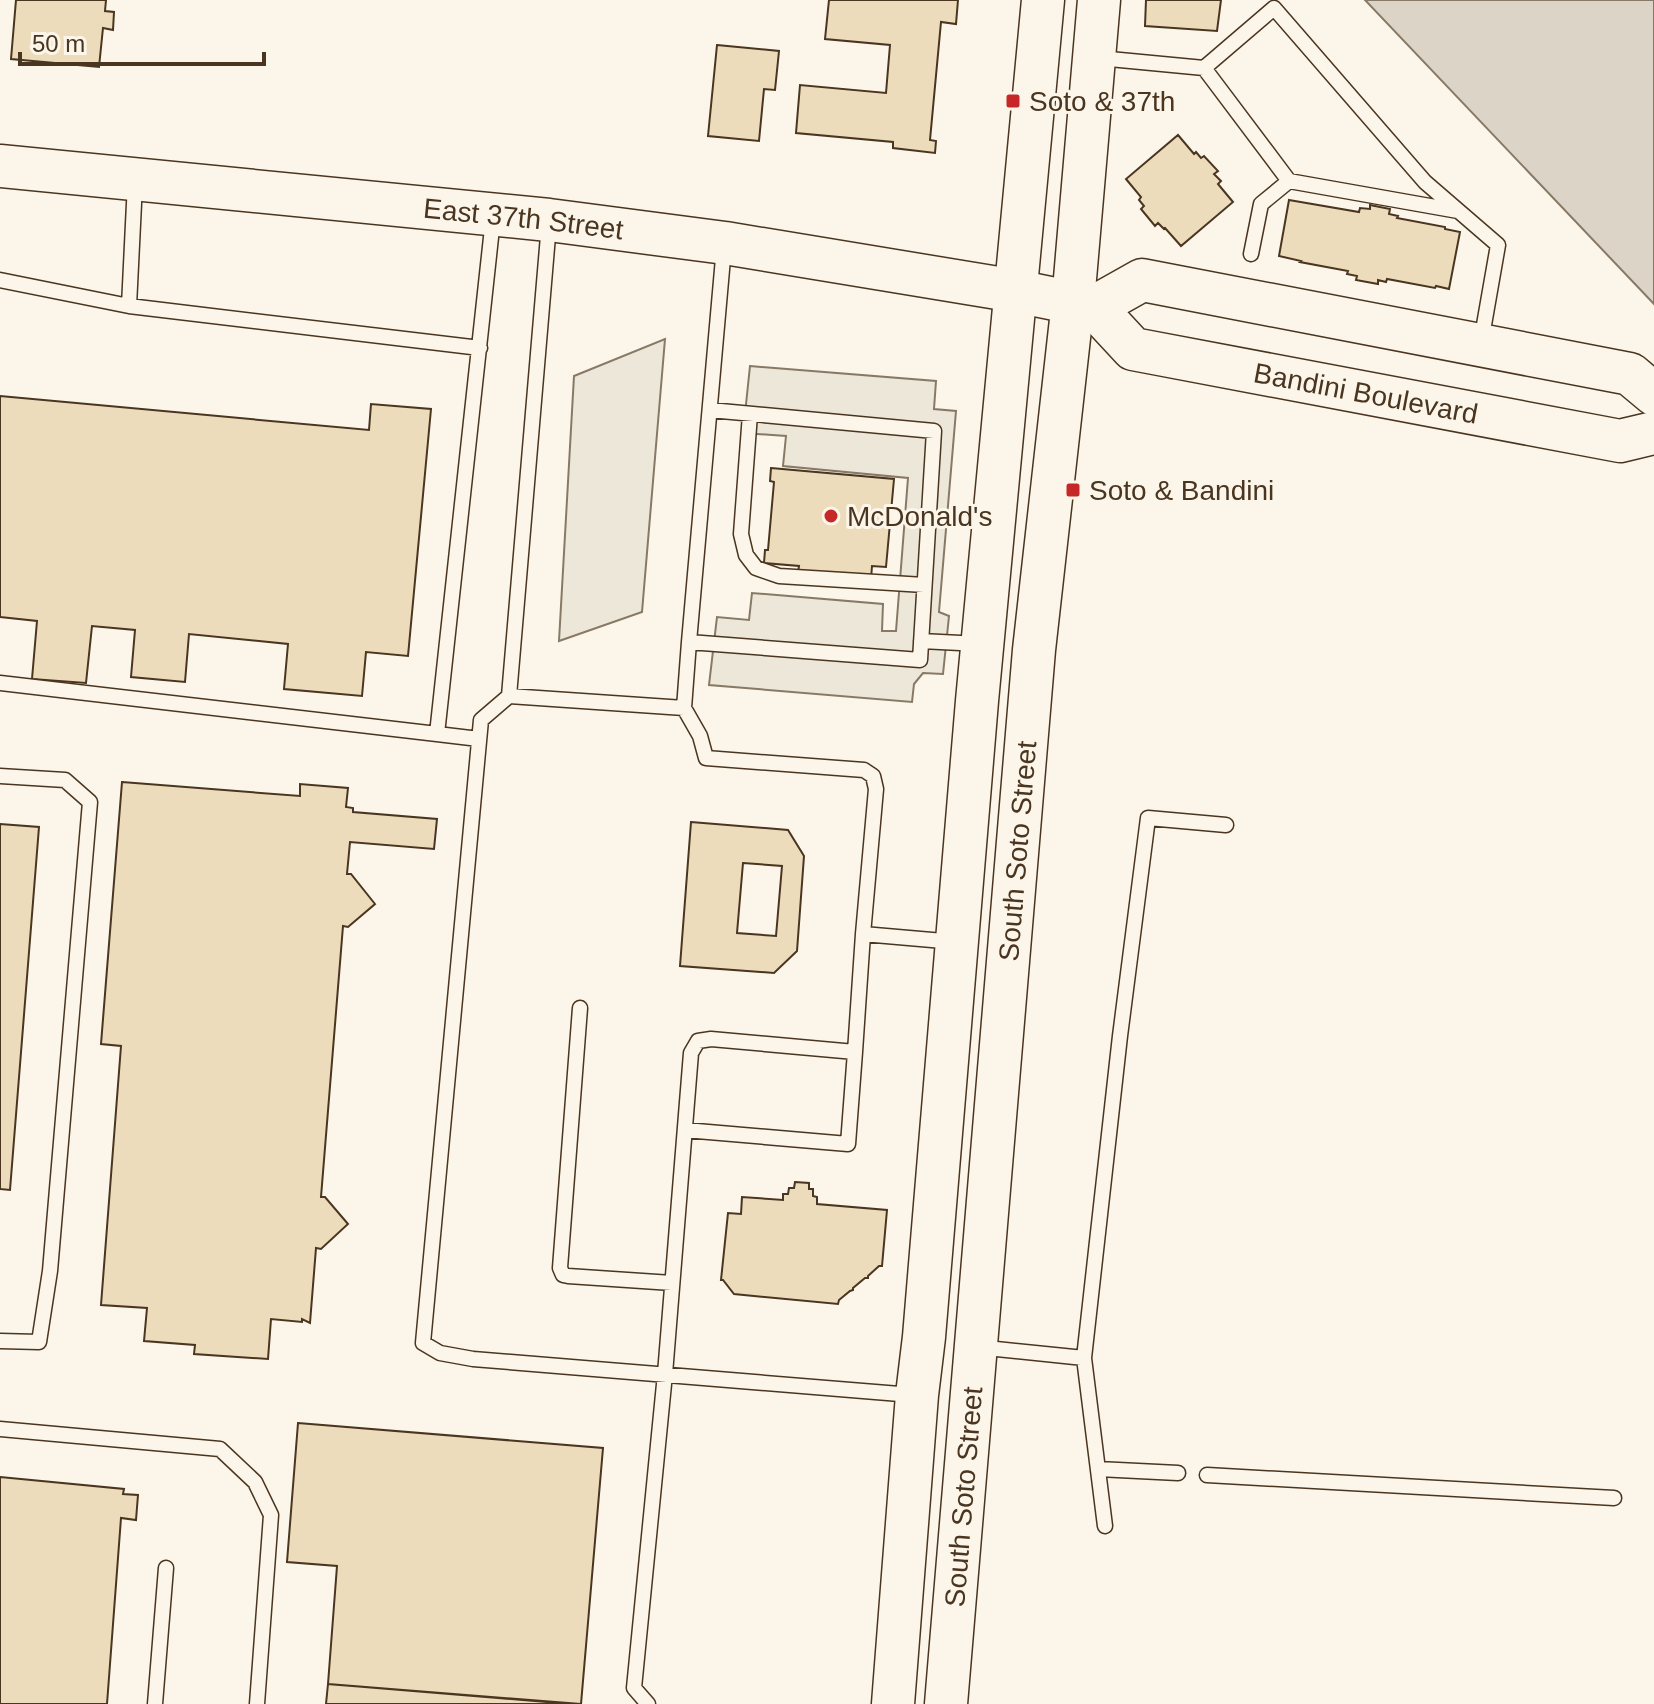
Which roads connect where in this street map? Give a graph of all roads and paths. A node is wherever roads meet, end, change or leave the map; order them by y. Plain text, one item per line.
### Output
1 (1043, 0) edge
2 (1099, 0) edge
3 (1271, 4) edge
4 (1094, 58) junction
5 (1204, 68) junction
6 (0, 166) edge
7 (135, 179) junction
8 (1289, 181) junction
9 (1461, 211) junction
10 (493, 215) junction
11 (549, 220) junction
12 (725, 243) junction
13 (1251, 254) dead end
14 (0, 280) edge
15 (1057, 299) junction
16 (129, 306) junction
17 (1481, 346) junction
18 (480, 348) junction
19 (1654, 394) edge
20 (710, 410) junction
21 (750, 414) junction
22 (1654, 433) edge
23 (924, 585) junction
24 (921, 641) junction
25 (689, 642) junction
26 (983, 645) junction
27 (0, 683) edge
28 (509, 696) junction
29 (684, 708) junction
30 (437, 734) junction
31 (479, 739) junction
32 (0, 776) edge
33 (1226, 825) dead end
34 (863, 934) junction
35 (957, 942) junction
36 (580, 1008) dead end
37 (855, 1052) junction
38 (685, 1130) junction
39 (672, 1283) junction
40 (0, 1341) edge
41 (976, 1347) junction
42 (1084, 1358) junction
43 (665, 1374) junction
44 (917, 1395) junction
45 (973, 1401) junction
46 (0, 1429) edge
47 (1098, 1469) junction
48 (1178, 1473) dead end
49 (1207, 1475) dead end
50 (1614, 1498) dead end
51 (1105, 1526) dead end
52 (166, 1568) dead end
53 (155, 1704) edge
54 (257, 1704) edge
55 (648, 1704) edge
56 (893, 1704) edge
57 (946, 1704) edge

1 - 15 main road, South Soto Street
2 - 4 main road, South Soto Street
3 - 5 lane
3 - 9 lane
4 - 5 lane
4 - 15 main road, South Soto Street
5 - 8 lane
6 - 7 main road, East 37th Street
7 - 10 main road, East 37th Street
7 - 16 lane
8 - 9 lane
8 - 13 lane
9 - 17 lane
10 - 11 main road, East 37th Street
10 - 18 lane
11 - 12 main road, East 37th Street
11 - 28 lane
12 - 15 main road, East 37th Street
12 - 20 lane
14 - 16 lane
15 - 17 main road
15 - 22 main road, Bandini Boulevard
15 - 26 main road, South Soto Street
15 - 41 main road, South Soto Street
16 - 18 lane
17 - 19 main road
18 - 30 lane
20 - 21 lane
20 - 25 lane
21 - 23 lane
21 - 23 lane
23 - 24 lane
24 - 25 lane
24 - 26 lane
25 - 29 lane
26 - 35 main road, South Soto Street
27 - 30 lane
28 - 29 lane
28 - 31 lane
29 - 34 lane
30 - 31 lane
31 - 43 lane
32 - 40 lane
33 - 42 lane
34 - 35 lane
34 - 37 lane
35 - 44 main road, South Soto Street
36 - 39 lane
37 - 38 lane
37 - 38 lane
38 - 39 lane
39 - 43 lane
41 - 42 lane
41 - 45 main road, South Soto Street
42 - 47 lane
43 - 44 lane
43 - 55 lane
44 - 45 main road
44 - 56 main road, South Soto Street
45 - 57 main road, South Soto Street
46 - 54 lane
47 - 48 lane
47 - 51 lane
49 - 50 lane
52 - 53 lane

